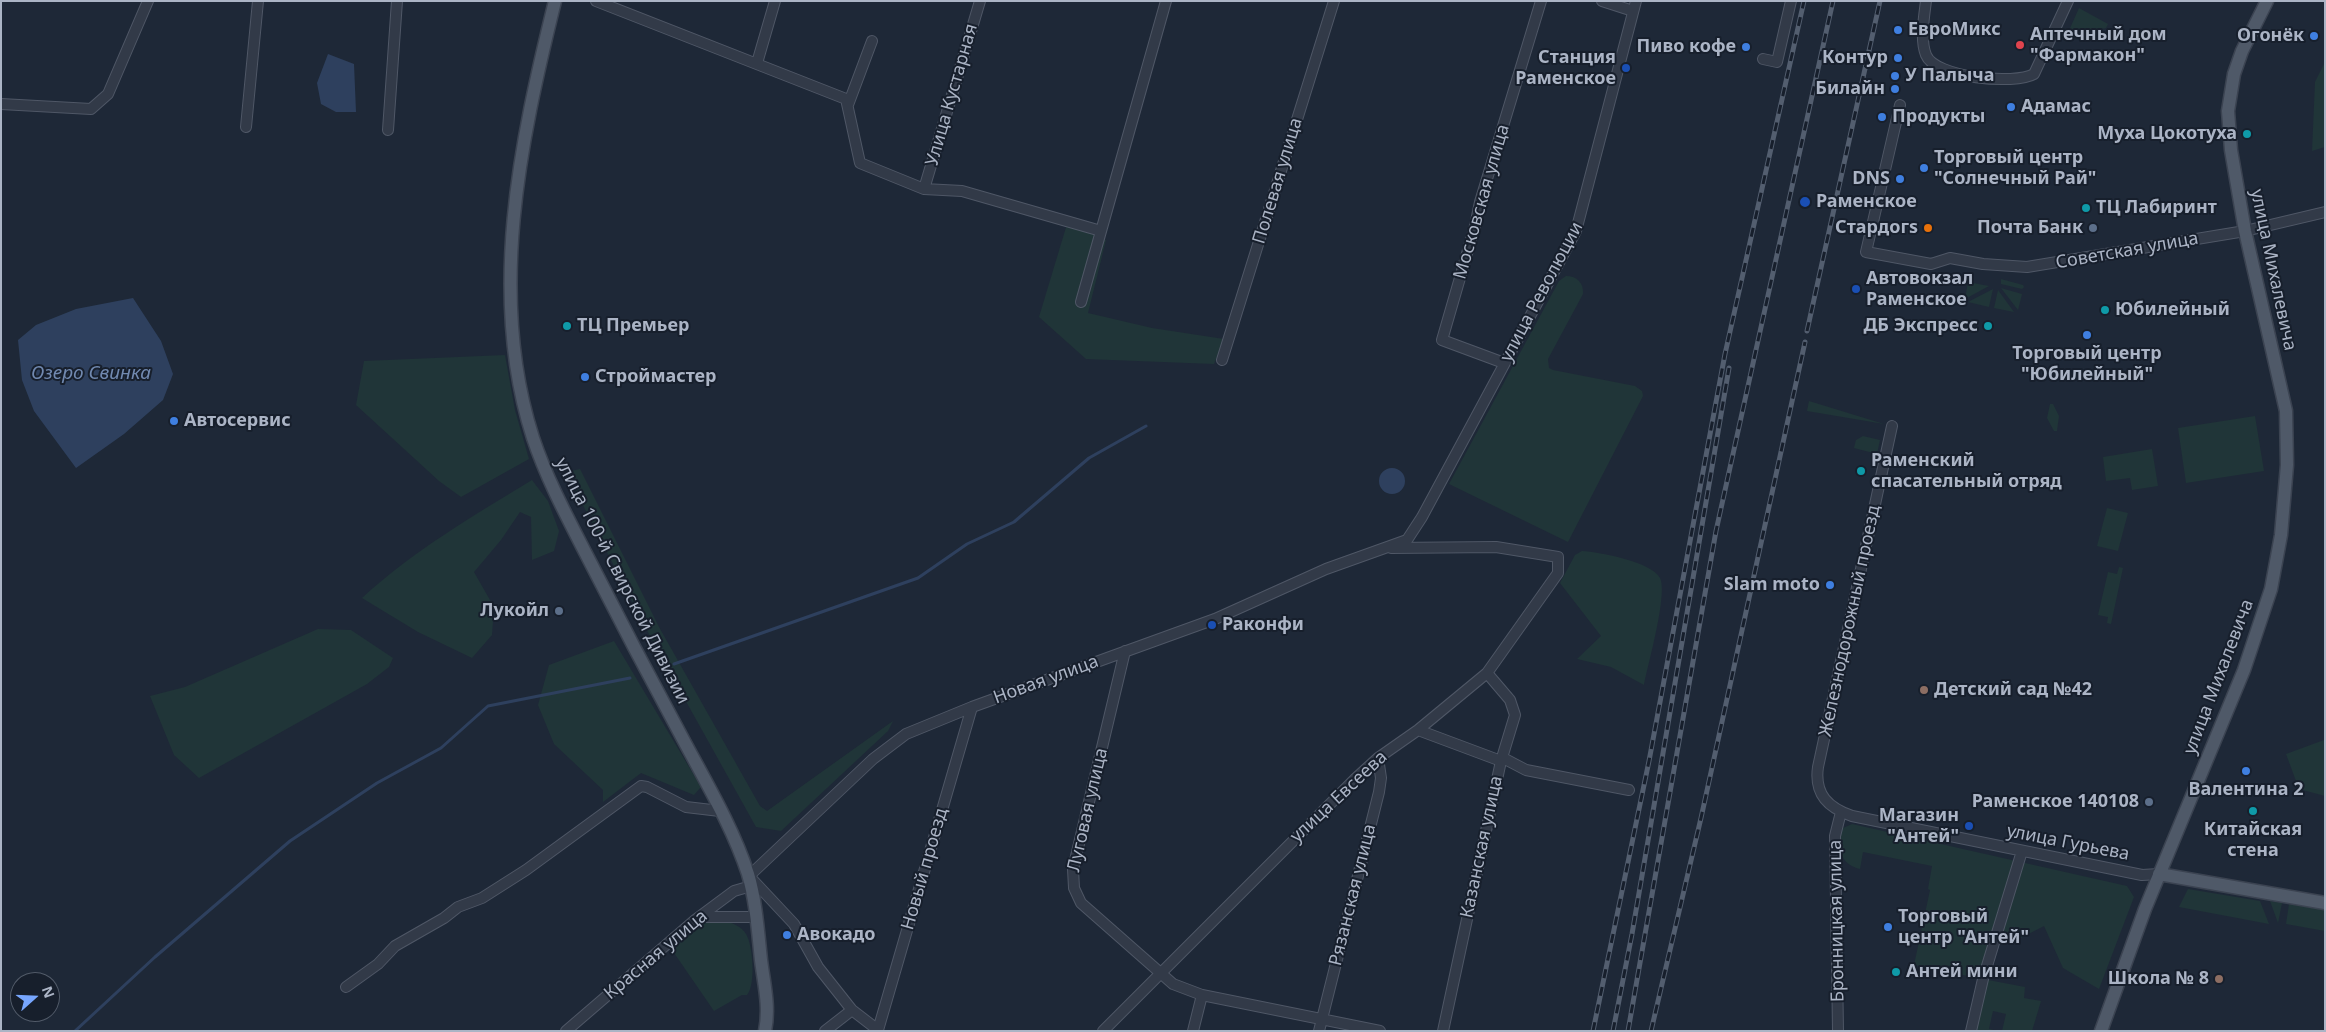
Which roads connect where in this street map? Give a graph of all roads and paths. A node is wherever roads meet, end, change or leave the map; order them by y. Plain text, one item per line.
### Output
1 (148, 1) edge
2 (258, 1) edge
3 (397, 1) edge
4 (554, 1) edge
5 (596, 1) edge
6 (775, 1) edge
7 (980, 1) edge
8 (1166, 1) edge
9 (1334, 1) edge
10 (1540, 1) edge
11 (1602, 1) edge
12 (1791, 1) edge
13 (1926, 1) edge
14 (2068, 1) edge
15 (2267, 1) edge
16 (1634, 6) edge
17 (872, 41) dead end
18 (1763, 59) dead end
19 (757, 63) junction
20 (1, 104) edge
21 (848, 105) junction
22 (1900, 105) dead end
23 (246, 128) dead end
24 (388, 130) dead end
25 (924, 189) junction
26 (2325, 212) edge
27 (1100, 231) junction
28 (2245, 232) junction
29 (1082, 302) dead end
30 (1222, 360) dead end
31 (1504, 363) junction
32 (1892, 426) dead end
33 (1384, 548) junction
34 (1125, 651) junction
35 (1487, 673) junction
36 (972, 707) junction
37 (1418, 730) junction
38 (1378, 758) junction
39 (1501, 761) junction
40 (1629, 790) dead end
41 (720, 811) junction
42 (1841, 812) junction
43 (2022, 851) junction
44 (2159, 874) junction
45 (750, 886) junction
46 (2325, 902) edge
47 (699, 917) junction
48 (756, 917) junction
49 (1159, 972) junction
50 (346, 987) dead end
51 (1202, 995) junction
52 (852, 1010) junction
53 (1322, 1019) junction
54 (878, 1030) edge
55 (566, 1031) edge
56 (765, 1031) edge
57 (825, 1031) edge
58 (1103, 1031) edge
59 (1193, 1031) edge
60 (1319, 1031) edge
61 (1380, 1031) edge
62 (1443, 1031) edge
63 (1838, 1031) edge
64 (1972, 1031) edge
65 (2101, 1031) edge

1 - 20 street
2 - 23 street
3 - 24 street
4 - 41 main road, улица 100-й Свирской Дивизии
5 - 19 street
6 - 19 street
7 - 25 street, Улица Кустарная
8 - 27 street
9 - 30 street, Полевая улица
10 - 31 street, Московская улица
11 - 16 street
12 - 18 street
13 - 14 street
15 - 28 main road, улица Михалевича
16 - 31 street, улица Революции
17 - 21 street
19 - 21 street
21 - 25 street
22 - 28 street, Советская улица
25 - 27 street
26 - 28 street, Советская улица
27 - 29 street
28 - 44 main road, улица Михалевича
31 - 33 street, улица Революции
32 - 42 street, Железнодорожный проезд
33 - 34 street, Новая улица
33 - 35 street, улица Евсеева
34 - 36 street, Новая улица
34 - 49 street, Луговая улица
35 - 37 street, улица Евсеева
35 - 39 street, Казанская улица
36 - 45 street, Новая улица
36 - 54 street, Новый проезд
37 - 38 street, улица Евсеева
37 - 39 street
38 - 49 street, улица Евсеева
38 - 53 street, Рязанская улица
39 - 40 street
39 - 62 street, Казанская улица
41 - 45 main road, улица 100-й Свирской Дивизии
41 - 50 street
42 - 43 street, улица Гурьева
42 - 63 street, Бронницкая улица
43 - 44 street, улица Гурьева
43 - 64 street
44 - 46 main road, улица Гурьева
44 - 65 main road, улица Михалевича
45 - 47 street, Красная улица
45 - 48 main road, улица 100-й Свирской Дивизии
45 - 52 street
47 - 48 street
47 - 55 street, Красная улица
48 - 56 main road, улица 100-й Свирской Дивизии
49 - 51 street, Луговая улица
49 - 58 street, улица Евсеева
51 - 53 street, Луговая улица
51 - 59 street
52 - 54 street
52 - 57 street
53 - 60 street, Рязанская улица
53 - 61 street, Луговая улица

